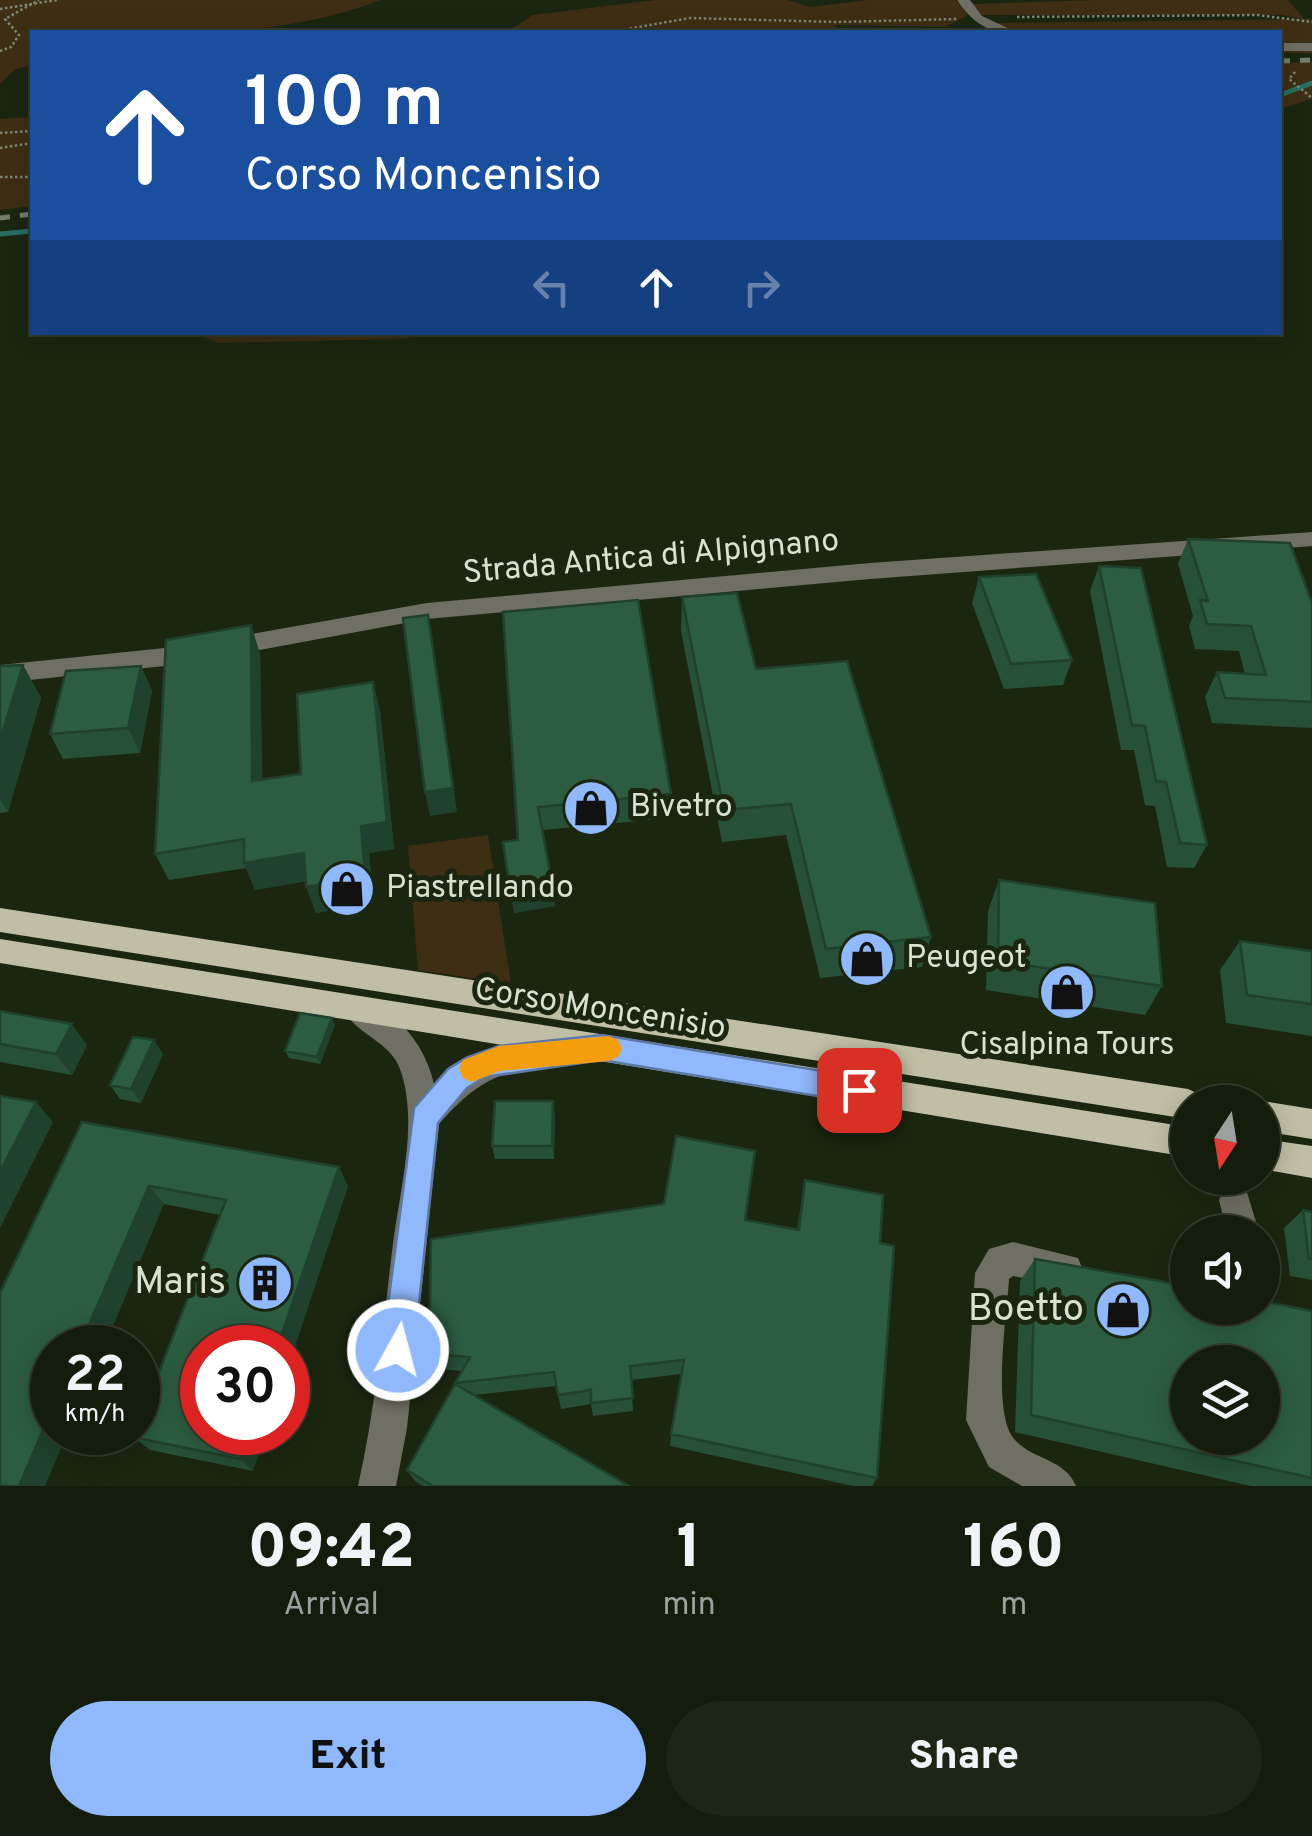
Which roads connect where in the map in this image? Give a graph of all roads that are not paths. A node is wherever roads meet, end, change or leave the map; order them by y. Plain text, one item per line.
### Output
1 (963, 0) edge
2 (1004, 30) edge
3 (1282, 47) edge
4 (1312, 47) edge
5 (1312, 539) edge
6 (0, 674) edge
7 (0, 920) edge
8 (0, 952) edge
9 (358, 1010) junction
10 (602, 1048) junction
11 (1170, 1101) edge
12 (424, 1118) junction
13 (1280, 1119) edge
14 (1312, 1124) edge
15 (1170, 1139) edge
16 (1280, 1157) edge
17 (1312, 1162) edge
18 (1236, 1200) dead end
19 (1239, 1215) edge
20 (1090, 1274) edge
21 (378, 1486) edge
22 (1056, 1486) edge

1 - 2 street
3 - 4 street
5 - 6 street, Strada Antica di Alpignano
7 - 11 main road, Corso Moncenisio
8 - 9 main road, Corso Moncenisio
9 - 10 main road, Corso Moncenisio
9 - 12 street
10 - 12 street
10 - 15 main road, Corso Moncenisio
12 - 21 street
13 - 14 main road
16 - 17 main road
18 - 19 street
20 - 22 street

